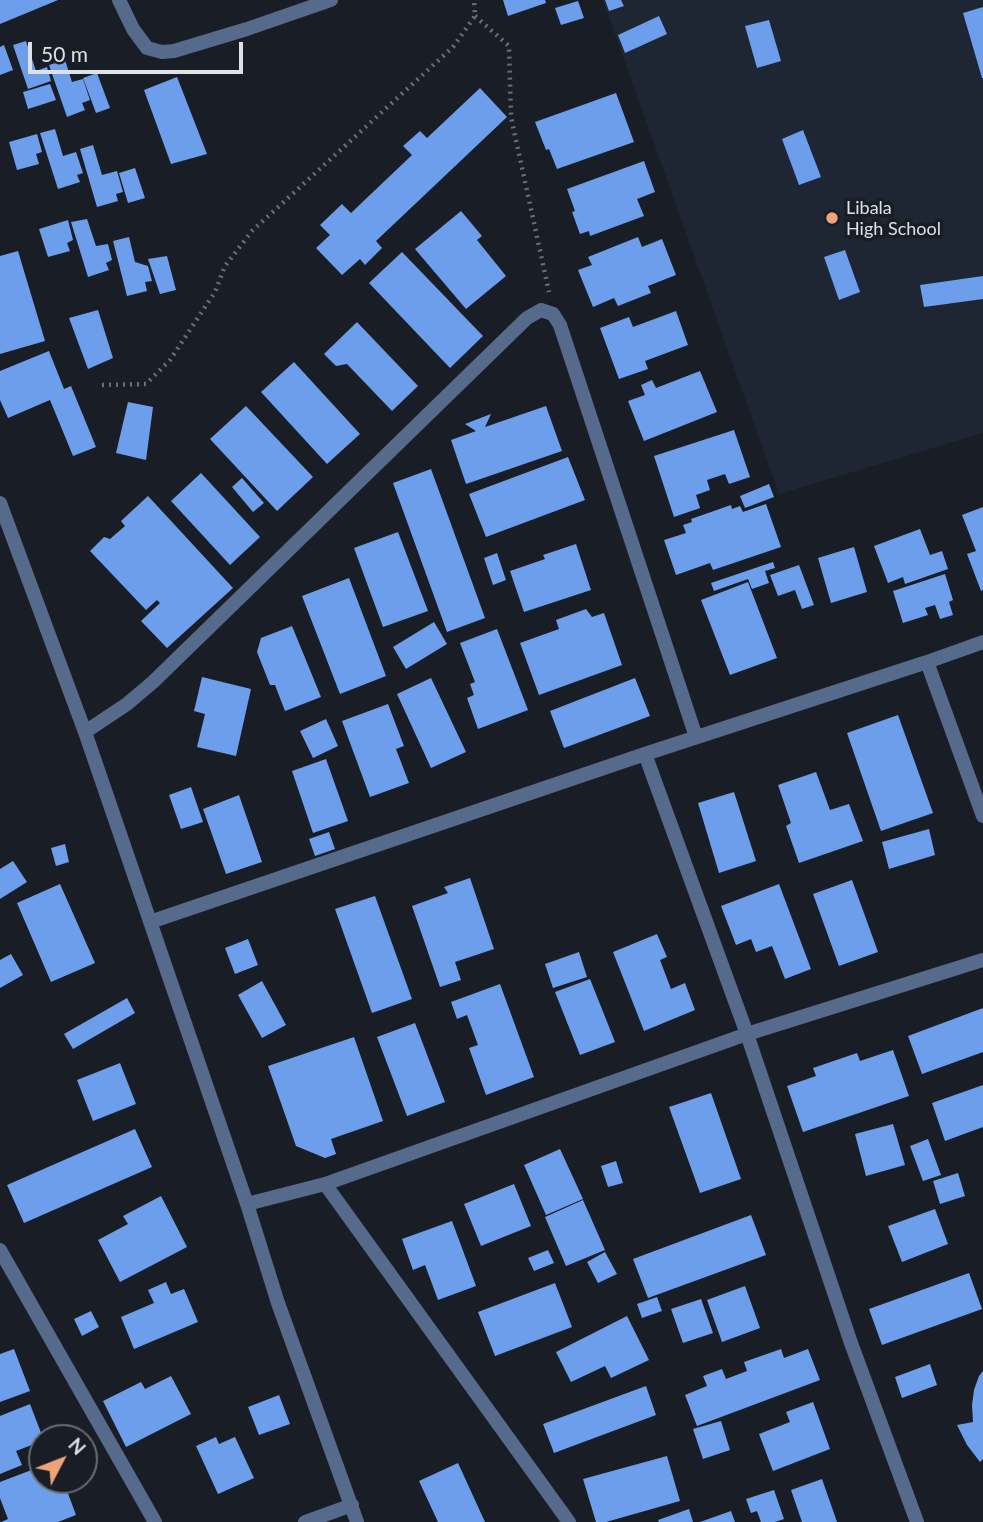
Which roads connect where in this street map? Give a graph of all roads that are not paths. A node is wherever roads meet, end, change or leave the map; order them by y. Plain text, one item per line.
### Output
1 (119, 0) edge
2 (331, 0) edge
3 (0, 503) edge
4 (983, 642) edge
5 (927, 662) junction
6 (85, 733) junction
7 (696, 737) junction
8 (645, 754) junction
9 (983, 816) edge
10 (150, 922) junction
11 (983, 960) edge
12 (747, 1034) junction
13 (326, 1184) junction
14 (247, 1204) junction
15 (0, 1250) edge
16 (352, 1505) junction
17 (155, 1522) edge
18 (304, 1522) edge
19 (357, 1522) edge
20 (569, 1522) edge
21 (917, 1522) edge

1 - 2 street
3 - 6 street
4 - 5 street
5 - 7 street
5 - 9 street
6 - 7 street
6 - 10 street
7 - 8 street
8 - 10 street
8 - 12 street
10 - 14 street
11 - 12 street
12 - 13 street
12 - 21 street
13 - 14 street
13 - 20 street
14 - 16 street
15 - 17 street
16 - 18 street
16 - 19 street

